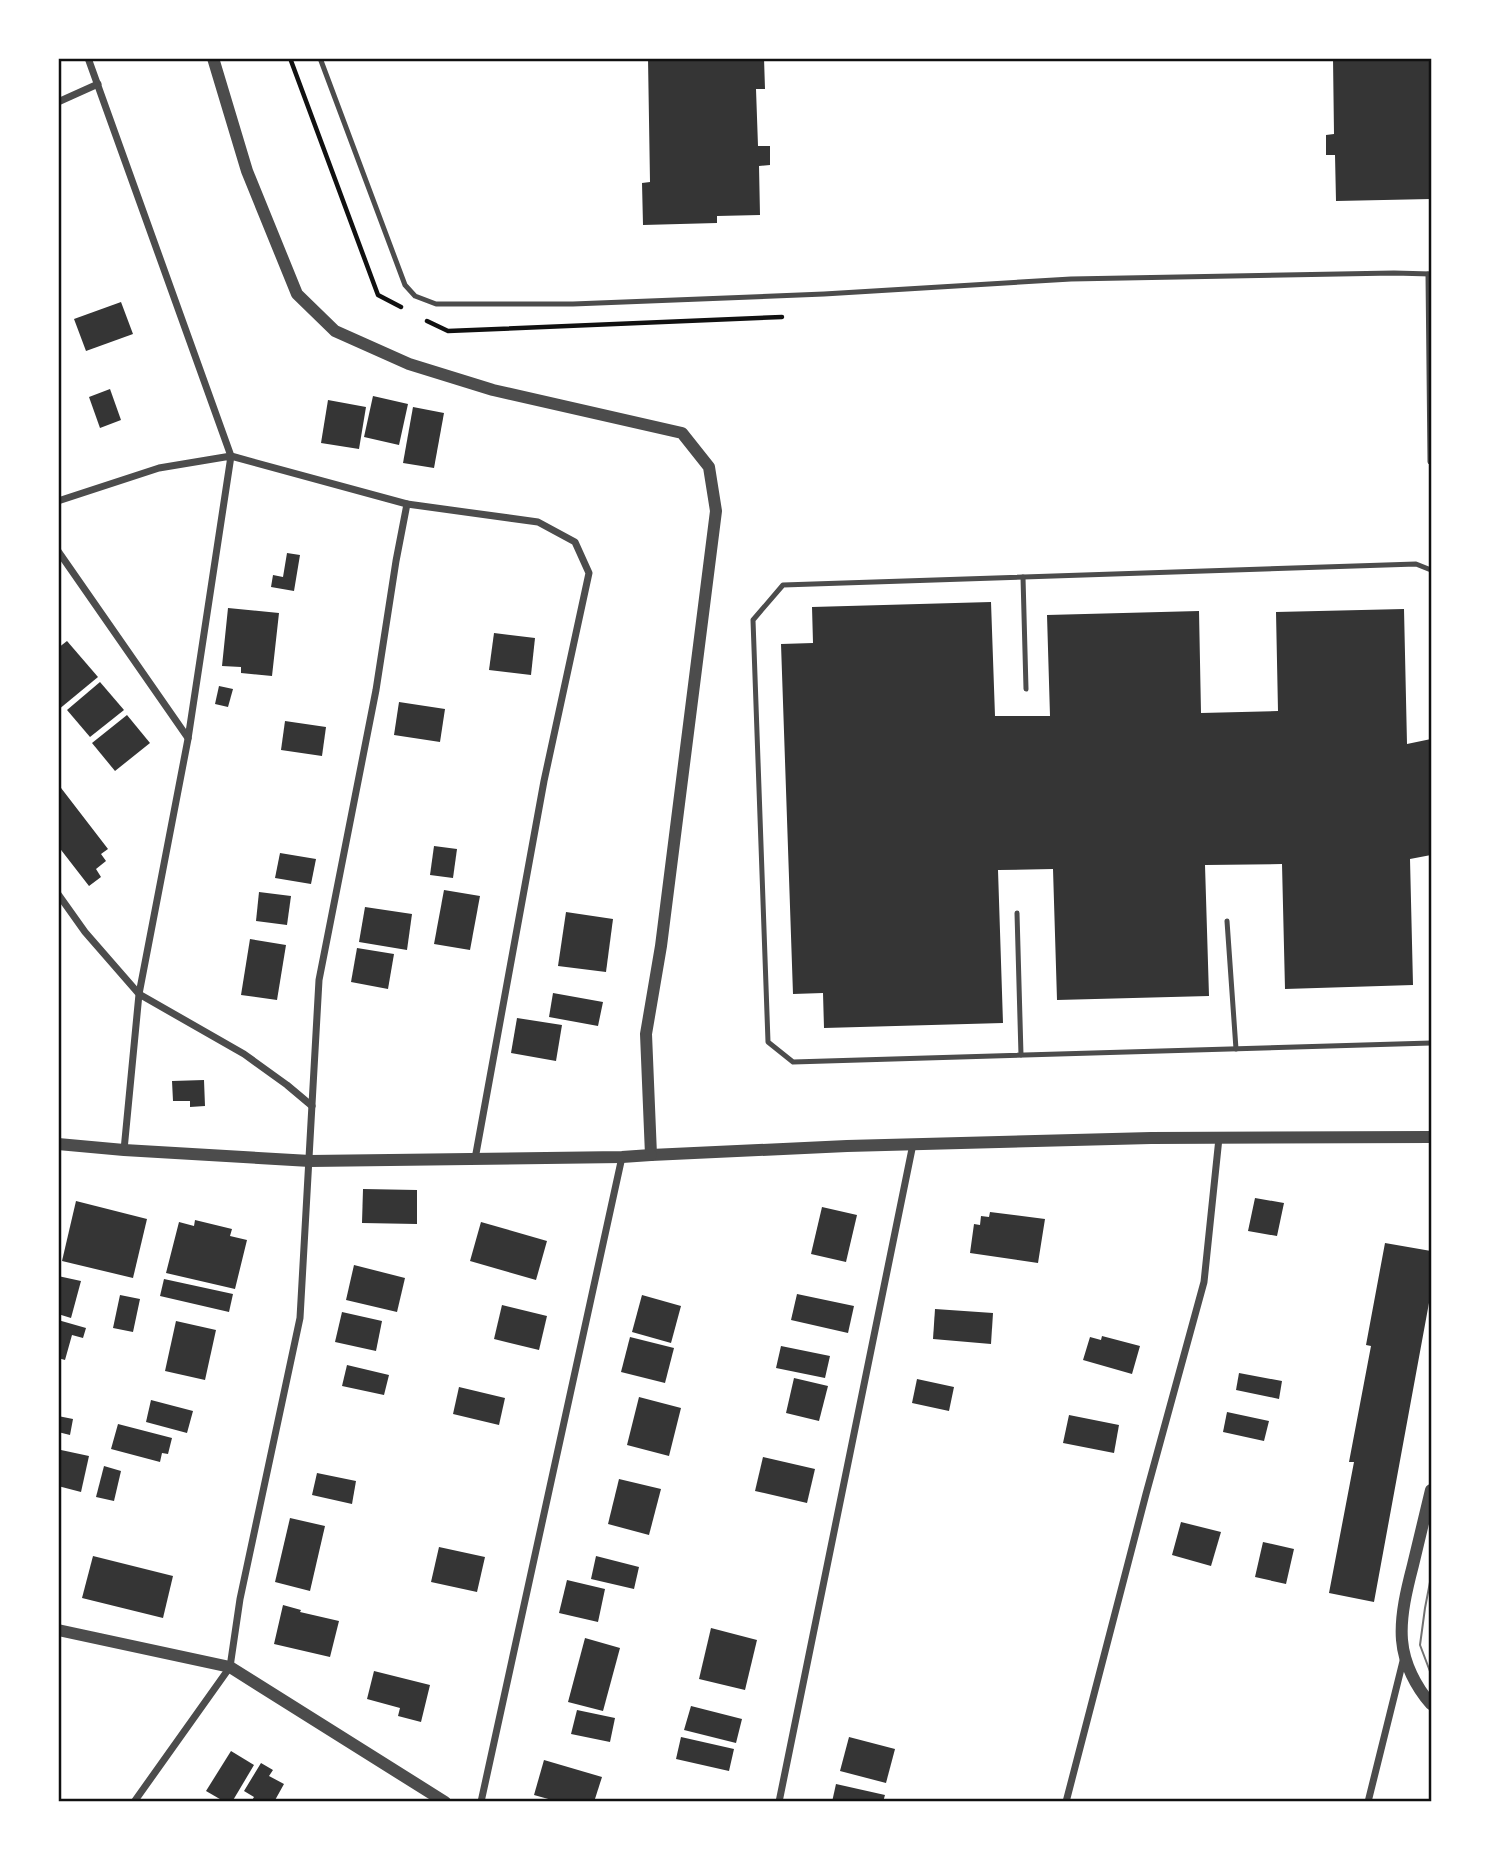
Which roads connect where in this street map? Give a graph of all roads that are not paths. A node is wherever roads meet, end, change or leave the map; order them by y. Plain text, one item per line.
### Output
1 (88, 58) edge
2 (213, 58) edge
3 (320, 58) edge
4 (98, 84) junction
5 (58, 102) edge
6 (1429, 274) edge
7 (231, 456) junction
8 (1430, 462) edge
9 (58, 501) edge
10 (407, 504) junction
11 (58, 551) edge
12 (1431, 570) edge
13 (1023, 577) junction
14 (1026, 689) dead end
15 (188, 739) junction
16 (58, 894) edge
17 (1017, 913) dead end
18 (1227, 921) dead end
19 (139, 994) junction
20 (1431, 1043) edge
21 (1236, 1049) junction
22 (1021, 1055) junction
23 (312, 1106) junction
24 (1431, 1137) edge
25 (1219, 1138) junction
26 (58, 1144) edge
27 (913, 1144) junction
28 (124, 1150) junction
29 (651, 1155) junction
30 (622, 1157) junction
31 (475, 1159) junction
32 (310, 1161) junction
33 (1431, 1490) edge
34 (58, 1629) edge
35 (1405, 1653) junction
36 (230, 1667) junction
37 (1431, 1704) edge
38 (134, 1802) edge
39 (445, 1802) edge
40 (481, 1802) edge
41 (779, 1802) edge
42 (1066, 1802) edge
43 (1368, 1802) edge

1 - 4 street
2 - 29 street
3 - 6 lane
4 - 5 street
4 - 7 street
6 - 8 lane
7 - 9 street
7 - 10 street
7 - 15 street
10 - 23 street
10 - 31 street
11 - 15 street
12 - 13 lane
13 - 14 lane
13 - 22 lane
15 - 19 street
16 - 19 street
17 - 22 lane
18 - 21 lane
19 - 23 street
19 - 28 street
20 - 21 lane
21 - 22 lane
23 - 32 street
24 - 25 street
25 - 27 street
25 - 42 street
26 - 28 street
27 - 29 street
27 - 41 street
28 - 32 street
29 - 30 street
30 - 31 street
30 - 40 street
31 - 32 street
32 - 36 street
33 - 35 street
34 - 36 street
35 - 37 street
35 - 43 street
36 - 38 street
36 - 39 street

